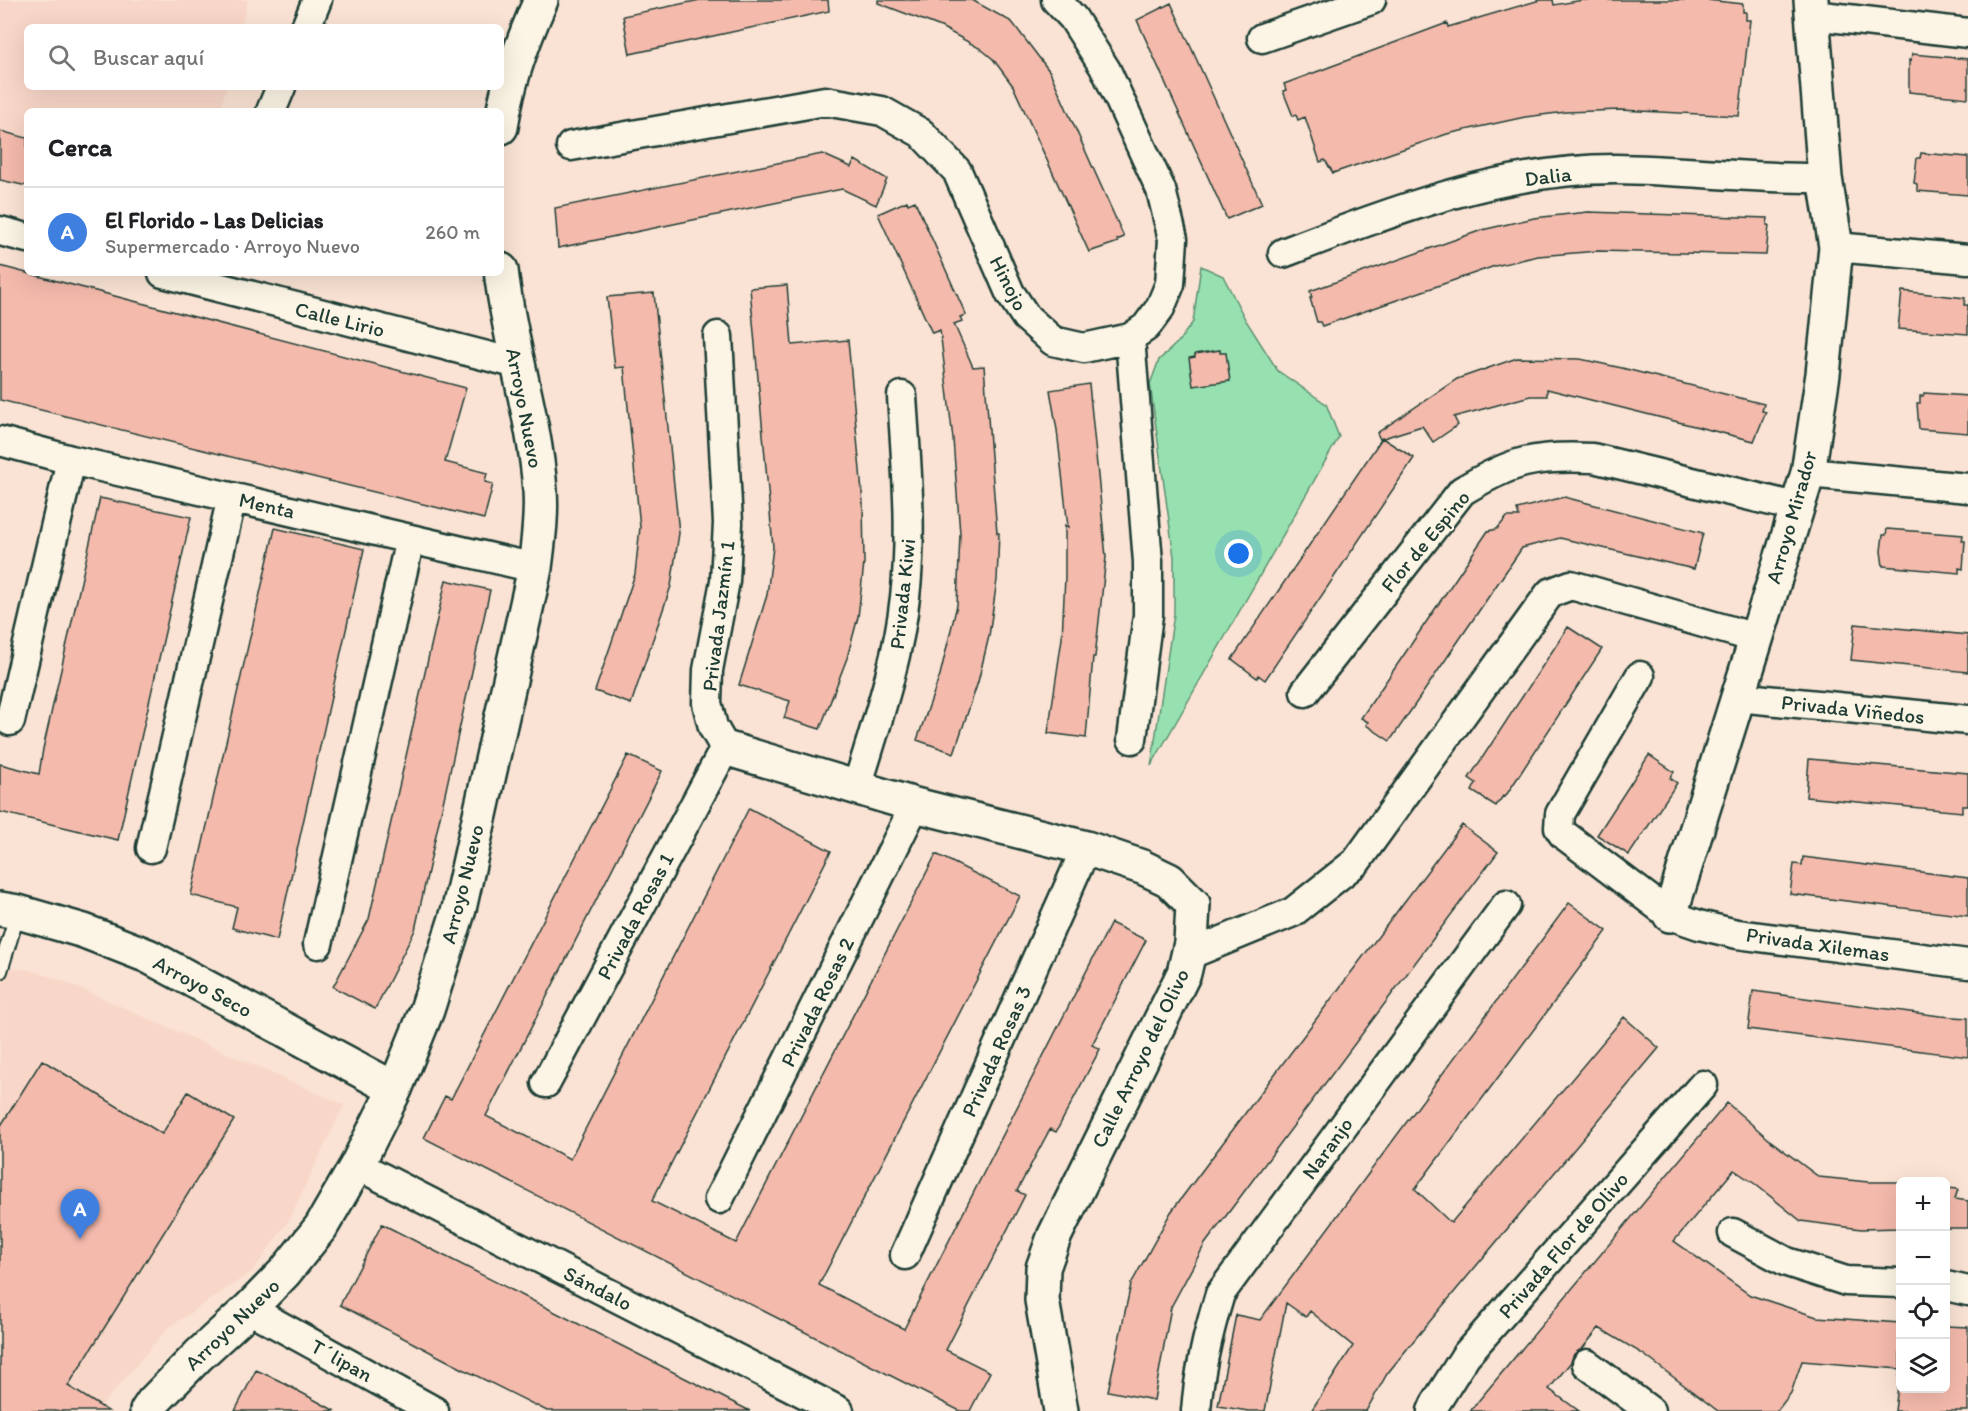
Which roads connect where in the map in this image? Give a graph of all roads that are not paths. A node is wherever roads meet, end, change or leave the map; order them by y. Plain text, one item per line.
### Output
1 (317, 0) edge
2 (541, 0) edge
3 (1056, 0) edge
4 (1371, 0) edge
5 (1812, 7) edge
6 (307, 24) edge
7 (1968, 33) edge
8 (1262, 38) dead end
9 (280, 90) edge
10 (272, 108) edge
11 (504, 108) edge
12 (572, 146) dead end
13 (1825, 178) junction
14 (0, 231) edge
15 (24, 237) edge
16 (1836, 247) junction
17 (1283, 253) dead end
18 (1968, 259) edge
19 (175, 276) edge
20 (502, 276) edge
21 (718, 336) dead end
22 (1130, 338) junction
23 (518, 364) junction
24 (902, 396) dead end
25 (0, 441) edge
26 (71, 460) junction
27 (1808, 473) junction
28 (1968, 488) edge
29 (232, 497) junction
30 (1796, 507) junction
31 (410, 539) junction
32 (535, 568) junction
33 (1756, 638) junction
34 (1640, 676) dead end
35 (1305, 692) dead end
36 (1737, 697) junction
37 (1968, 720) edge
38 (10, 721) dead end
39 (1132, 739) dead end
40 (725, 748) junction
41 (857, 787) junction
42 (915, 805) junction
43 (151, 848) dead end
44 (1086, 848) junction
45 (1506, 905) dead end
46 (9, 911) edge
47 (1670, 915) junction
48 (318, 944) dead end
49 (1188, 955) junction
50 (1968, 964) edge
51 (0, 970) edge
52 (546, 1083) dead end
53 (1703, 1085) dead end
54 (395, 1089) junction
55 (357, 1165) junction
56 (719, 1199) dead end
57 (1733, 1233) dead end
58 (905, 1255) dead end
59 (1896, 1283) edge
60 (1950, 1287) edge
61 (1968, 1291) edge
62 (249, 1309) junction
63 (1587, 1364) dead end
64 (147, 1411) edge
65 (434, 1411) edge
66 (839, 1411) edge
67 (1061, 1411) edge
68 (1196, 1411) edge
69 (1432, 1411) edge
70 (1650, 1411) edge

1 - 6 street
2 - 11 street
3 - 22 street, Hinojo
4 - 8 street
5 - 7 street
5 - 13 street, Arroyo Mirador
9 - 10 street
12 - 22 street, Hinojo
13 - 16 street, Arroyo Mirador
13 - 17 street, Dalia
14 - 15 street
16 - 18 street
16 - 27 street, Arroyo Mirador
19 - 23 street, Calle Lirio
20 - 23 street, Arroyo Nuevo
21 - 40 street, Privada Jazmín 1
22 - 39 street
23 - 32 street, Arroyo Nuevo
24 - 41 street, Privada Kiwi
25 - 26 street, Menta
26 - 29 street, Menta
26 - 38 street
27 - 28 street
27 - 30 street, Arroyo Mirador
29 - 31 street, Menta
29 - 43 street
30 - 33 street, Arroyo Mirador
30 - 35 street, Flor de Espino
31 - 32 street, Menta
31 - 48 street
32 - 54 street, Arroyo Nuevo
33 - 36 street, Arroyo Mirador
33 - 49 street
34 - 47 street, Privada Xilemas
36 - 37 street, Privada Viñedos
36 - 47 street, Arroyo Mirador
40 - 41 street, Calle Arroyo del Olivo
40 - 52 street, Privada Rosas 1
41 - 42 street, Calle Arroyo del Olivo
42 - 44 street, Calle Arroyo del Olivo
42 - 56 street, Privada Rosas 2
44 - 49 street, Calle Arroyo del Olivo
44 - 58 street, Privada Rosas 3
45 - 68 street, Naranjo
46 - 51 lane
46 - 54 street, Arroyo Seco
47 - 50 street, Privada Xilemas
49 - 67 street, Calle Arroyo del Olivo
53 - 69 street, Privada Flor de Olivo
54 - 55 street, Arroyo Nuevo
55 - 62 street, Arroyo Nuevo
55 - 66 street, Sándalo
57 - 59 street
60 - 61 street
62 - 64 street, Arroyo Nuevo
62 - 65 street, T´lipan
63 - 70 street

